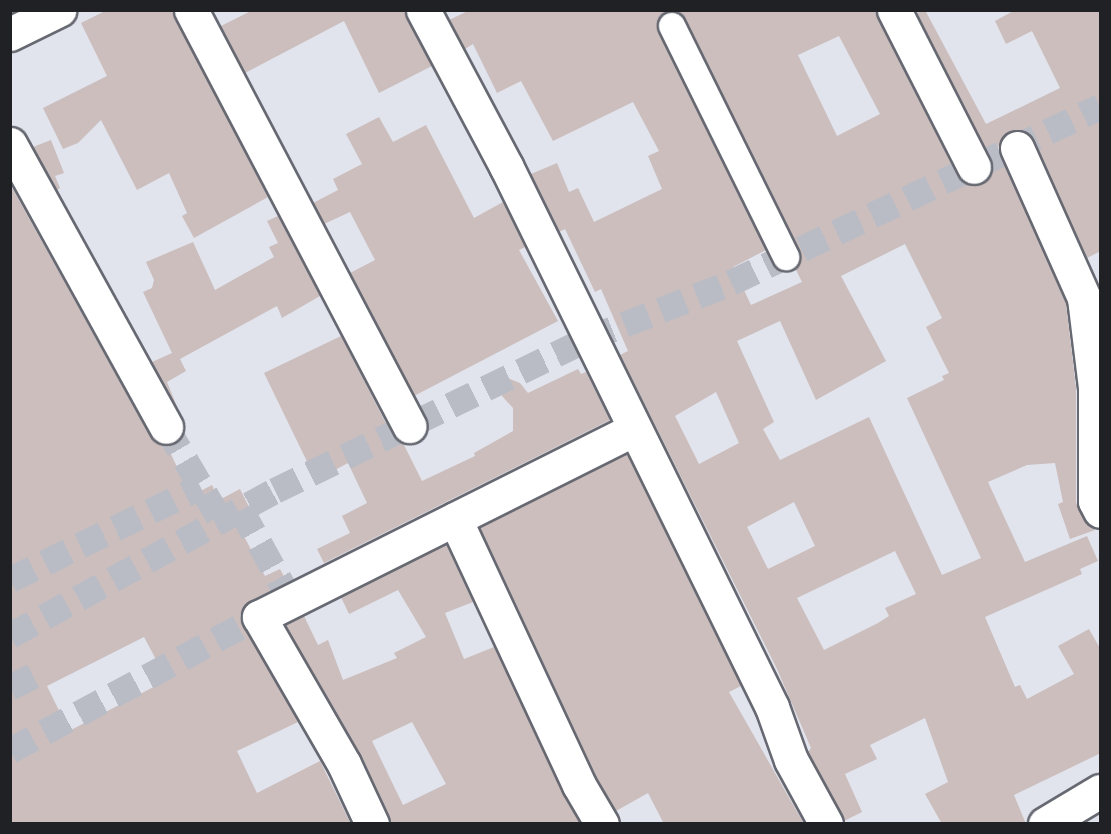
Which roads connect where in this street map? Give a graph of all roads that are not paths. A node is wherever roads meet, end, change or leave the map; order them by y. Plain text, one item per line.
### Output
1 (59, 10) edge
2 (191, 10) edge
3 (423, 10) edge
4 (894, 10) edge
5 (672, 26) dead end
6 (10, 34) edge
7 (10, 144) edge
8 (1017, 148) dead end
9 (974, 167) dead end
10 (786, 257) dead end
11 (1092, 295) edge
12 (409, 426) dead end
13 (166, 427) tunnel mouth
14 (633, 430) junction
15 (1101, 511) edge
16 (455, 519) junction
17 (1101, 791) edge
18 (372, 824) edge
19 (602, 824) edge
20 (826, 824) edge
21 (1045, 824) edge

1 - 6 street
2 - 12 street
3 - 14 street
4 - 9 street
5 - 10 street
7 - 13 street
8 - 11 street
11 - 15 street
14 - 16 street
14 - 20 street
16 - 18 street
16 - 19 street
17 - 21 street

